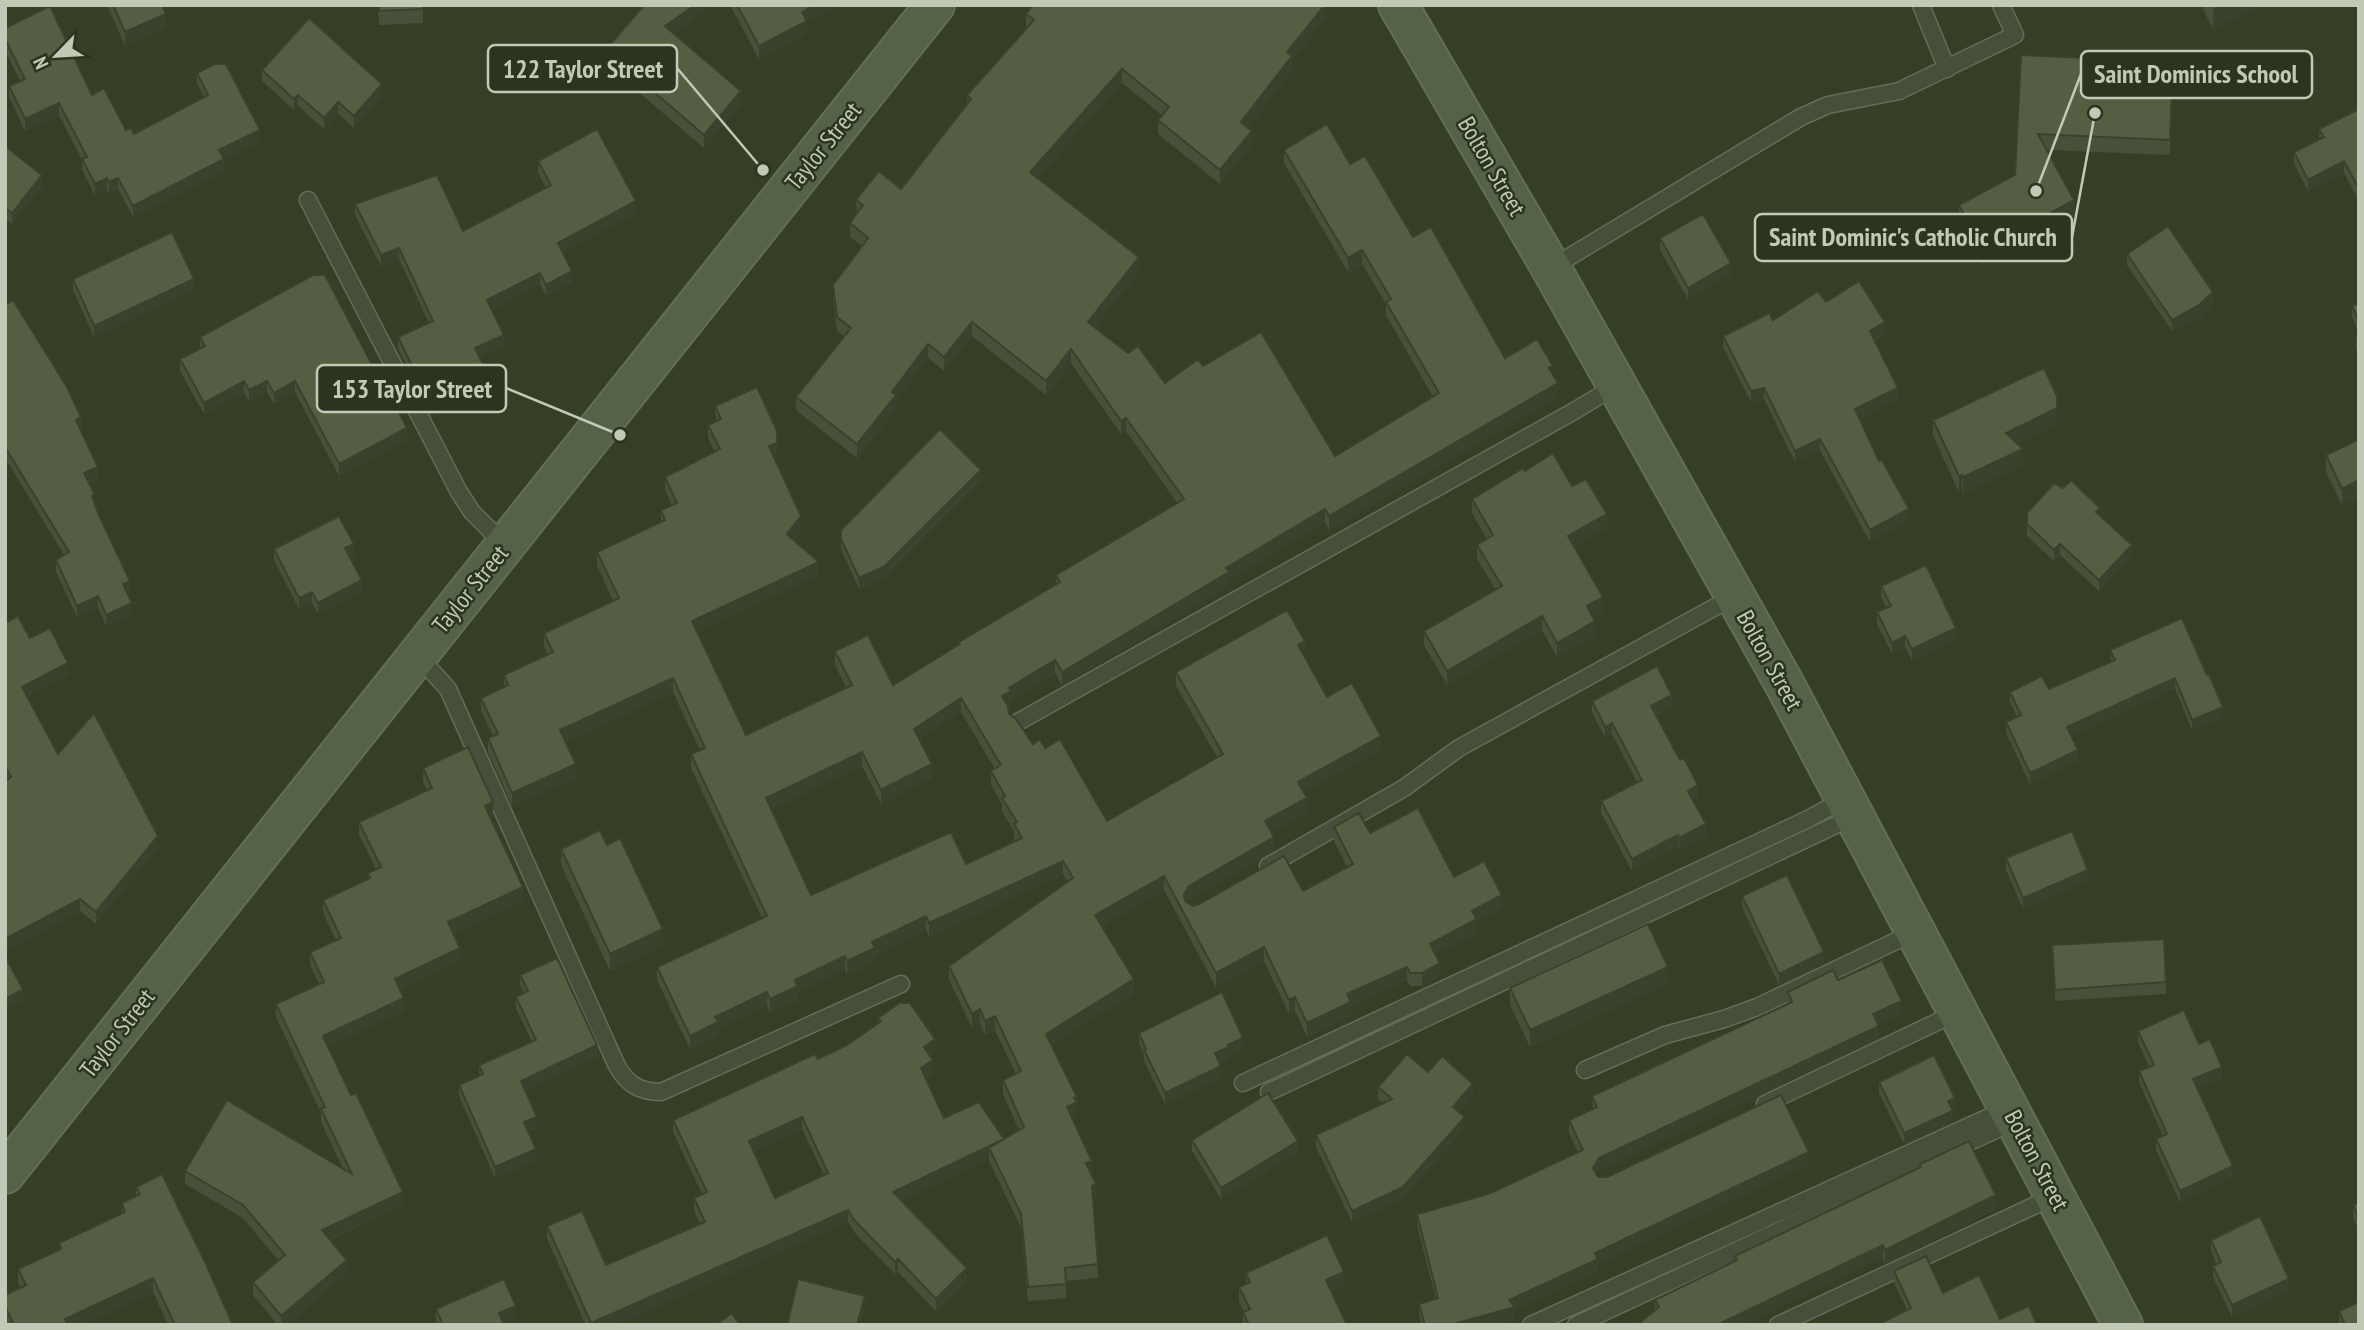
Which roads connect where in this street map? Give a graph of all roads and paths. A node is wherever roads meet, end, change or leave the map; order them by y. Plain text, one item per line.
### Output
1 (935, 5) edge
2 (1398, 5) edge
3 (1921, 5) edge
4 (2001, 5) edge
5 (1947, 69) junction
6 (308, 200) dead end
7 (1551, 268) junction
8 (1617, 385) junction
9 (505, 545) junction
10 (1735, 596) junction
11 (417, 655) junction
12 (1018, 722) edge
13 (1850, 808) junction
14 (1252, 875) edge
15 (1916, 932) junction
16 (901, 984) dead end
17 (1958, 1012) junction
18 (1585, 1070) dead end
19 (1243, 1083) dead end
20 (1269, 1092) edge
21 (1750, 1111) edge
22 (2012, 1114) junction
23 (5, 1174) edge
24 (2056, 1196) junction
25 (1531, 1325) edge
26 (1576, 1325) edge
27 (1778, 1325) edge
28 (2123, 1325) edge

1 - 9 main road, Taylor Street
2 - 7 main road, Bolton Street
3 - 5 lane
4 - 5 lane
5 - 7 lane
6 - 9 lane
7 - 8 main road, Bolton Street
8 - 10 main road, Bolton Street
8 - 12 lane
9 - 11 main road, Taylor Street
10 - 13 main road, Bolton Street
10 - 14 lane
11 - 16 lane
11 - 23 main road, Taylor Street
13 - 15 main road, Bolton Street
13 - 19 lane
13 - 20 lane
15 - 17 main road, Bolton Street
15 - 18 lane
17 - 21 lane
17 - 22 main road, Bolton Street
22 - 24 main road, Bolton Street
22 - 25 lane
22 - 26 lane
24 - 27 lane
24 - 28 main road, Bolton Street

